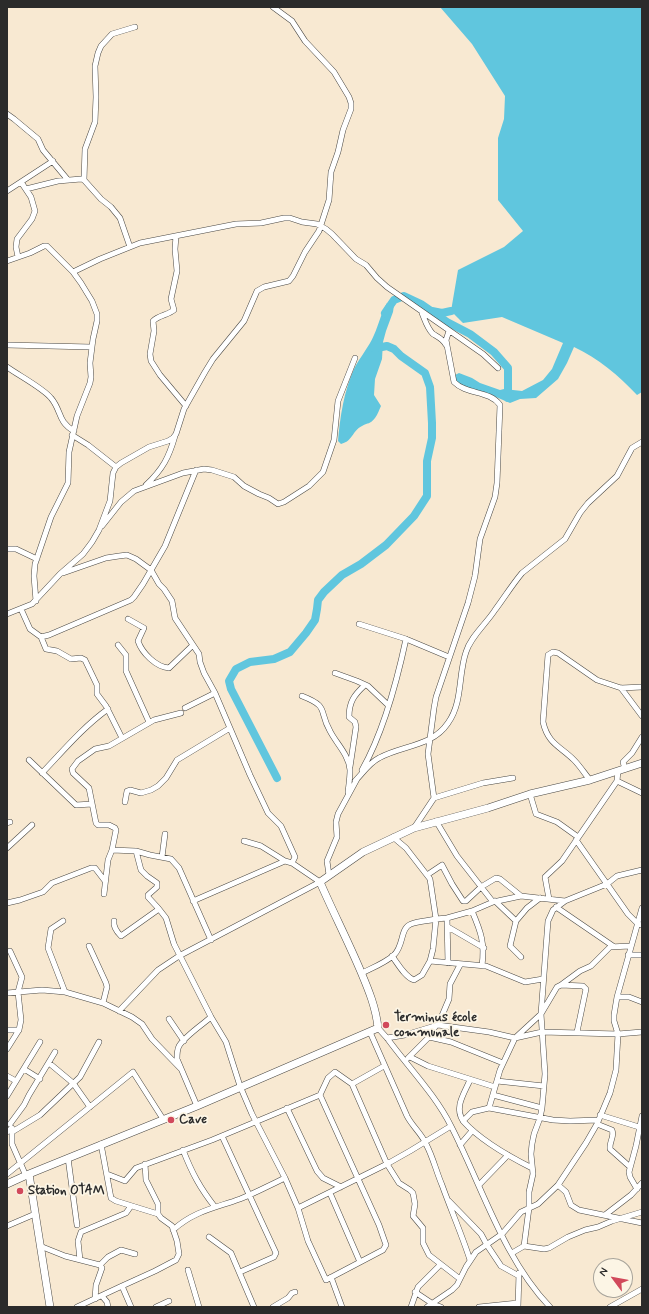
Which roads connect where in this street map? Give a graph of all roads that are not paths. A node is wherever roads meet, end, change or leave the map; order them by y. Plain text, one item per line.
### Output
1 (273, 7) edge
2 (134, 27) dead end
3 (7, 114) edge
4 (53, 161) junction
5 (68, 180) junction
6 (84, 180) junction
7 (21, 182) junction
8 (26, 189) junction
9 (7, 191) edge
10 (321, 226) junction
11 (176, 236) junction
12 (130, 247) junction
13 (18, 257) junction
14 (7, 261) edge
15 (73, 272) junction
16 (422, 313) junction
17 (448, 331) junction
18 (7, 345) edge
19 (447, 346) junction
20 (91, 347) junction
21 (355, 358) dead end
22 (7, 367) edge
23 (498, 368) dead end
24 (186, 406) junction
25 (73, 433) junction
26 (176, 434) junction
27 (642, 442) edge
28 (116, 467) junction
29 (196, 470) junction
30 (144, 487) junction
31 (99, 530) junction
32 (7, 550) edge
33 (37, 559) junction
34 (151, 570) junction
35 (60, 574) junction
36 (36, 601) junction
37 (21, 609) junction
38 (7, 614) edge
39 (128, 619) dead end
40 (359, 624) dead end
41 (41, 637) junction
42 (406, 639) junction
43 (118, 645) dead end
44 (193, 645) junction
45 (449, 657) junction
46 (335, 673) dead end
47 (365, 684) junction
48 (642, 687) edge
49 (621, 688) junction
50 (215, 693) junction
51 (302, 696) dead end
52 (388, 705) junction
53 (108, 709) junction
54 (642, 716) edge
55 (150, 722) junction
56 (230, 728) junction
57 (642, 737) edge
58 (122, 738) junction
59 (430, 740) junction
60 (29, 760) dead end
61 (642, 763) edge
62 (350, 768) junction
63 (622, 770) junction
64 (42, 773) junction
65 (513, 778) dead end
66 (590, 780) junction
67 (355, 781) junction
68 (617, 781) junction
69 (642, 793) edge
70 (530, 794) junction
71 (348, 795) junction
72 (434, 798) junction
73 (125, 802) dead end
74 (92, 804) junction
75 (436, 821) junction
76 (32, 825) dead end
77 (414, 828) junction
78 (165, 834) dead end
79 (393, 837) junction
80 (577, 839) junction
81 (244, 841) dead end
82 (7, 848) edge
83 (112, 850) junction
84 (136, 851) junction
85 (162, 857) junction
86 (285, 861) junction
87 (292, 863) junction
88 (642, 870) edge
89 (427, 875) junction
90 (329, 876) junction
91 (106, 881) junction
92 (320, 882) junction
93 (607, 884) junction
94 (481, 887) junction
95 (104, 894) dead end
96 (521, 896) junction
97 (540, 898) junction
98 (549, 899) junction
99 (193, 901) junction
100 (565, 901) junction
101 (494, 902) junction
102 (7, 903) edge
103 (556, 907) junction
104 (642, 908) edge
105 (159, 909) junction
106 (472, 911) junction
107 (447, 918) junction
108 (436, 919) junction
109 (64, 921) dead end
110 (114, 921) dead end
111 (516, 921) junction
112 (640, 925) edge
113 (448, 928) junction
114 (210, 940) junction
115 (89, 946) dead end
116 (613, 946) junction
117 (630, 946) junction
118 (484, 948) junction
119 (10, 951) dead end
120 (628, 955) junction
121 (179, 956) junction
122 (392, 956) junction
123 (642, 956) edge
124 (520, 958) dead end
125 (430, 962) junction
126 (448, 963) junction
127 (460, 965) junction
128 (482, 966) junction
129 (362, 973) junction
130 (543, 980) junction
131 (561, 985) junction
132 (18, 992) junction
133 (64, 992) junction
134 (7, 993) edge
135 (617, 997) junction
136 (642, 1002) edge
137 (103, 1003) junction
138 (119, 1011) junction
139 (541, 1014) junction
140 (211, 1017) junction
141 (169, 1019) dead end
142 (437, 1026) junction
143 (378, 1028) junction
144 (7, 1030) edge
145 (19, 1030) junction
146 (370, 1032) junction
147 (542, 1032) junction
148 (577, 1032) junction
149 (642, 1032) edge
150 (618, 1034) junction
151 (429, 1037) junction
152 (387, 1038) junction
153 (514, 1038) junction
154 (184, 1041) junction
155 (40, 1042) dead end
156 (99, 1042) dead end
157 (7, 1049) edge
158 (55, 1052) dead end
159 (410, 1057) junction
160 (404, 1062) junction
161 (49, 1063) junction
162 (503, 1063) junction
163 (384, 1066) junction
164 (24, 1069) junction
165 (181, 1069) junction
166 (7, 1076) edge
167 (40, 1079) junction
168 (470, 1080) junction
169 (16, 1081) junction
170 (497, 1082) junction
171 (73, 1083) junction
172 (352, 1084) junction
173 (240, 1086) junction
174 (544, 1086) junction
175 (495, 1087) junction
176 (320, 1095) junction
177 (493, 1095) junction
178 (7, 1096) edge
179 (197, 1106) junction
180 (90, 1107) junction
181 (287, 1108) junction
182 (489, 1108) junction
183 (542, 1108) junction
184 (642, 1116) edge
185 (540, 1118) junction
186 (163, 1119) junction
187 (599, 1120) junction
188 (255, 1121) junction
189 (463, 1122) junction
190 (451, 1126) junction
191 (10, 1127) edge
192 (639, 1127) junction
193 (472, 1132) junction
194 (222, 1136) junction
195 (640, 1140) edge
196 (426, 1142) junction
197 (101, 1144) junction
198 (460, 1145) junction
199 (182, 1150) junction
200 (508, 1155) junction
201 (68, 1158) junction
202 (20, 1164) junction
203 (145, 1164) junction
204 (387, 1164) junction
205 (629, 1166) junction
206 (532, 1168) junction
207 (7, 1174) edge
208 (107, 1174) junction
209 (27, 1175) junction
210 (285, 1178) junction
211 (357, 1178) junction
212 (642, 1183) edge
213 (7, 1184) edge
214 (479, 1185) junction
215 (558, 1185) junction
216 (341, 1187) junction
217 (637, 1189) junction
218 (330, 1193) junction
219 (250, 1195) junction
220 (447, 1198) junction
221 (131, 1206) junction
222 (215, 1207) junction
223 (298, 1208) junction
224 (529, 1208) junction
225 (642, 1212) edge
226 (35, 1214) junction
227 (158, 1214) junction
228 (605, 1215) junction
229 (621, 1219) junction
230 (642, 1223) edge
231 (77, 1225) dead end
232 (7, 1226) edge
233 (173, 1230) junction
234 (502, 1234) junction
235 (209, 1237) dead end
236 (487, 1245) junction
237 (40, 1246) junction
238 (524, 1246) junction
239 (512, 1253) junction
240 (135, 1254) dead end
241 (80, 1260) junction
242 (470, 1260) junction
243 (360, 1262) junction
244 (100, 1264) junction
245 (440, 1265) junction
246 (519, 1268) junction
247 (188, 1270) dead end
248 (240, 1272) junction
249 (519, 1276) junction
250 (331, 1277) junction
251 (460, 1279) junction
252 (122, 1286) junction
253 (642, 1289) edge
254 (295, 1292) dead end
255 (415, 1292) junction
256 (102, 1296) junction
257 (95, 1299) junction
258 (169, 1301) dead end
259 (433, 1304) junction
260 (518, 1305) edge
261 (50, 1307) edge
262 (77, 1307) edge
263 (108, 1307) edge
264 (132, 1307) edge
265 (156, 1307) edge
266 (200, 1307) edge
267 (254, 1307) edge
268 (273, 1307) edge
269 (342, 1307) edge
270 (411, 1307) edge
271 (427, 1307) edge
272 (441, 1307) edge
273 (479, 1307) edge
274 (550, 1307) edge
275 (610, 1307) edge

1 - 10 street
2 - 6 street
3 - 4 street
4 - 5 street
4 - 7 street
5 - 6 street
5 - 8 street
6 - 12 street
7 - 8 street
7 - 9 street
8 - 13 street
10 - 11 street
10 - 16 street
10 - 24 street
11 - 12 street
11 - 24 street
12 - 15 street
13 - 14 street
13 - 15 street
15 - 20 street
16 - 17 street
16 - 19 street
17 - 19 street
17 - 23 street
18 - 20 street
19 - 45 street
20 - 25 street
21 - 29 street
22 - 25 street
24 - 26 street
25 - 28 street
25 - 33 street
26 - 28 street
26 - 30 street
27 - 59 street
28 - 31 street
29 - 30 street
29 - 34 street
30 - 31 street
31 - 35 street
32 - 33 street
33 - 36 street
34 - 35 street
34 - 41 street
34 - 44 street
35 - 36 street
36 - 37 street
37 - 38 street
37 - 41 street
39 - 44 street
40 - 42 street
41 - 53 street
42 - 45 street
42 - 52 street
43 - 55 street
44 - 50 street
45 - 59 street
46 - 47 street
47 - 52 street
47 - 62 street
48 - 49 street
49 - 54 street
49 - 66 street
50 - 55 street
50 - 56 street
51 - 62 street
52 - 67 street
53 - 58 street
53 - 64 street
55 - 58 street
56 - 73 street
56 - 87 street
57 - 63 street
58 - 74 street
59 - 67 street
59 - 72 street
60 - 64 street
61 - 63 street
62 - 71 street
63 - 66 street
63 - 68 street
64 - 74 street
65 - 72 street
66 - 70 street
67 - 71 street
68 - 69 street
68 - 80 street
70 - 75 street
70 - 80 street
71 - 90 street
72 - 77 street
74 - 83 street
75 - 77 street
75 - 94 street
76 - 82 street
77 - 79 street
78 - 85 street
79 - 89 street
79 - 90 street
80 - 93 street
80 - 98 street
81 - 86 street
83 - 84 street
83 - 91 street
84 - 85 street
84 - 105 street
85 - 99 street
86 - 87 street
86 - 99 street
87 - 92 street
88 - 93 street
89 - 94 street
89 - 108 street
90 - 92 street
91 - 95 street
91 - 102 street
92 - 114 street
92 - 129 street
93 - 100 street
93 - 112 street
94 - 96 street
94 - 101 street
96 - 97 street
96 - 101 street
97 - 98 street
97 - 111 street
98 - 100 street
99 - 114 street
100 - 103 street
101 - 106 street
101 - 111 street
103 - 116 street
103 - 130 street
104 - 112 street
105 - 110 street
105 - 121 street
106 - 107 street
106 - 118 street
107 - 108 street
107 - 113 street
108 - 122 street
108 - 125 street
109 - 133 street
111 - 124 street
112 - 117 street
113 - 118 street
113 - 126 street
114 - 121 street
115 - 137 street
116 - 117 street
116 - 131 street
117 - 120 street
118 - 128 street
119 - 132 street
120 - 123 street
120 - 135 street
121 - 138 street
121 - 140 street
122 - 125 street
122 - 129 street
125 - 126 street
126 - 127 street
127 - 128 street
127 - 142 street
128 - 130 street
129 - 143 street
130 - 139 street
131 - 139 street
131 - 148 street
132 - 133 street
132 - 134 street
132 - 145 street
133 - 137 street
135 - 136 street
135 - 150 street
137 - 138 street
138 - 165 street
139 - 147 street
139 - 153 street
140 - 154 street
140 - 173 street
141 - 154 street
142 - 151 street
142 - 152 street
142 - 153 street
143 - 146 street
143 - 152 street
144 - 145 street
145 - 157 street
146 - 163 street
146 - 173 street
147 - 148 street
147 - 153 street
147 - 174 street
148 - 150 street
149 - 150 street
150 - 187 street
151 - 159 street
151 - 162 street
152 - 160 street
153 - 162 street
154 - 165 street
155 - 164 street
156 - 171 street
158 - 161 street
159 - 160 street
159 - 168 street
160 - 190 street
161 - 167 street
161 - 171 street
162 - 170 street
163 - 172 street
163 - 196 street
164 - 167 street
164 - 169 street
165 - 179 street
166 - 169 street
167 - 191 street
168 - 175 street
168 - 189 street
169 - 178 street
170 - 174 street
170 - 175 street
171 - 180 street
171 - 191 street
172 - 176 street
172 - 204 street
173 - 179 street
173 - 188 street
174 - 183 street
175 - 177 street
176 - 181 street
176 - 211 street
177 - 182 street
177 - 183 street
179 - 186 street
180 - 186 street
180 - 202 street
181 - 188 street
181 - 216 street
182 - 185 street
182 - 189 street
183 - 185 street
184 - 192 street
185 - 187 street
185 - 206 street
186 - 197 street
187 - 192 street
187 - 205 street
187 - 215 street
188 - 194 street
188 - 210 street
189 - 193 street
190 - 196 street
190 - 198 street
191 - 202 street
192 - 195 street
193 - 198 street
193 - 200 street
194 - 199 street
194 - 219 street
195 - 205 street
196 - 204 street
196 - 220 street
197 - 201 street
197 - 208 street
198 - 214 street
199 - 203 street
199 - 222 street
200 - 206 street
200 - 214 street
201 - 209 street
201 - 231 street
202 - 207 street
202 - 209 street
203 - 208 street
203 - 227 street
204 - 211 street
204 - 245 street
205 - 217 street
206 - 224 street
208 - 221 street
209 - 213 street
209 - 226 street
210 - 219 street
210 - 223 street
211 - 216 street
211 - 243 street
212 - 217 street
214 - 234 street
215 - 224 street
215 - 228 street
216 - 218 street
217 - 228 street
218 - 223 street
218 - 243 street
219 - 222 street
219 - 248 street
220 - 236 street
220 - 242 street
221 - 227 street
221 - 241 street
222 - 233 street
223 - 250 street
224 - 234 street
224 - 238 street
225 - 229 street
226 - 232 street
226 - 237 street
227 - 233 street
228 - 229 street
229 - 230 street
229 - 238 street
233 - 252 street
234 - 236 street
234 - 239 street
235 - 248 street
236 - 242 street
236 - 249 street
237 - 241 street
237 - 261 street
238 - 239 street
239 - 246 street
240 - 244 street
241 - 244 street
242 - 251 street
243 - 250 street
244 - 257 street
245 - 251 street
245 - 255 street
246 - 249 street
246 - 274 street
247 - 266 street
248 - 267 street
249 - 260 street
250 - 269 street
251 - 259 street
252 - 256 street
252 - 264 street
253 - 275 street
254 - 268 street
255 - 259 street
255 - 270 street
256 - 257 street
256 - 263 street
257 - 262 street
258 - 265 street
259 - 271 street
259 - 272 street
260 - 273 street

